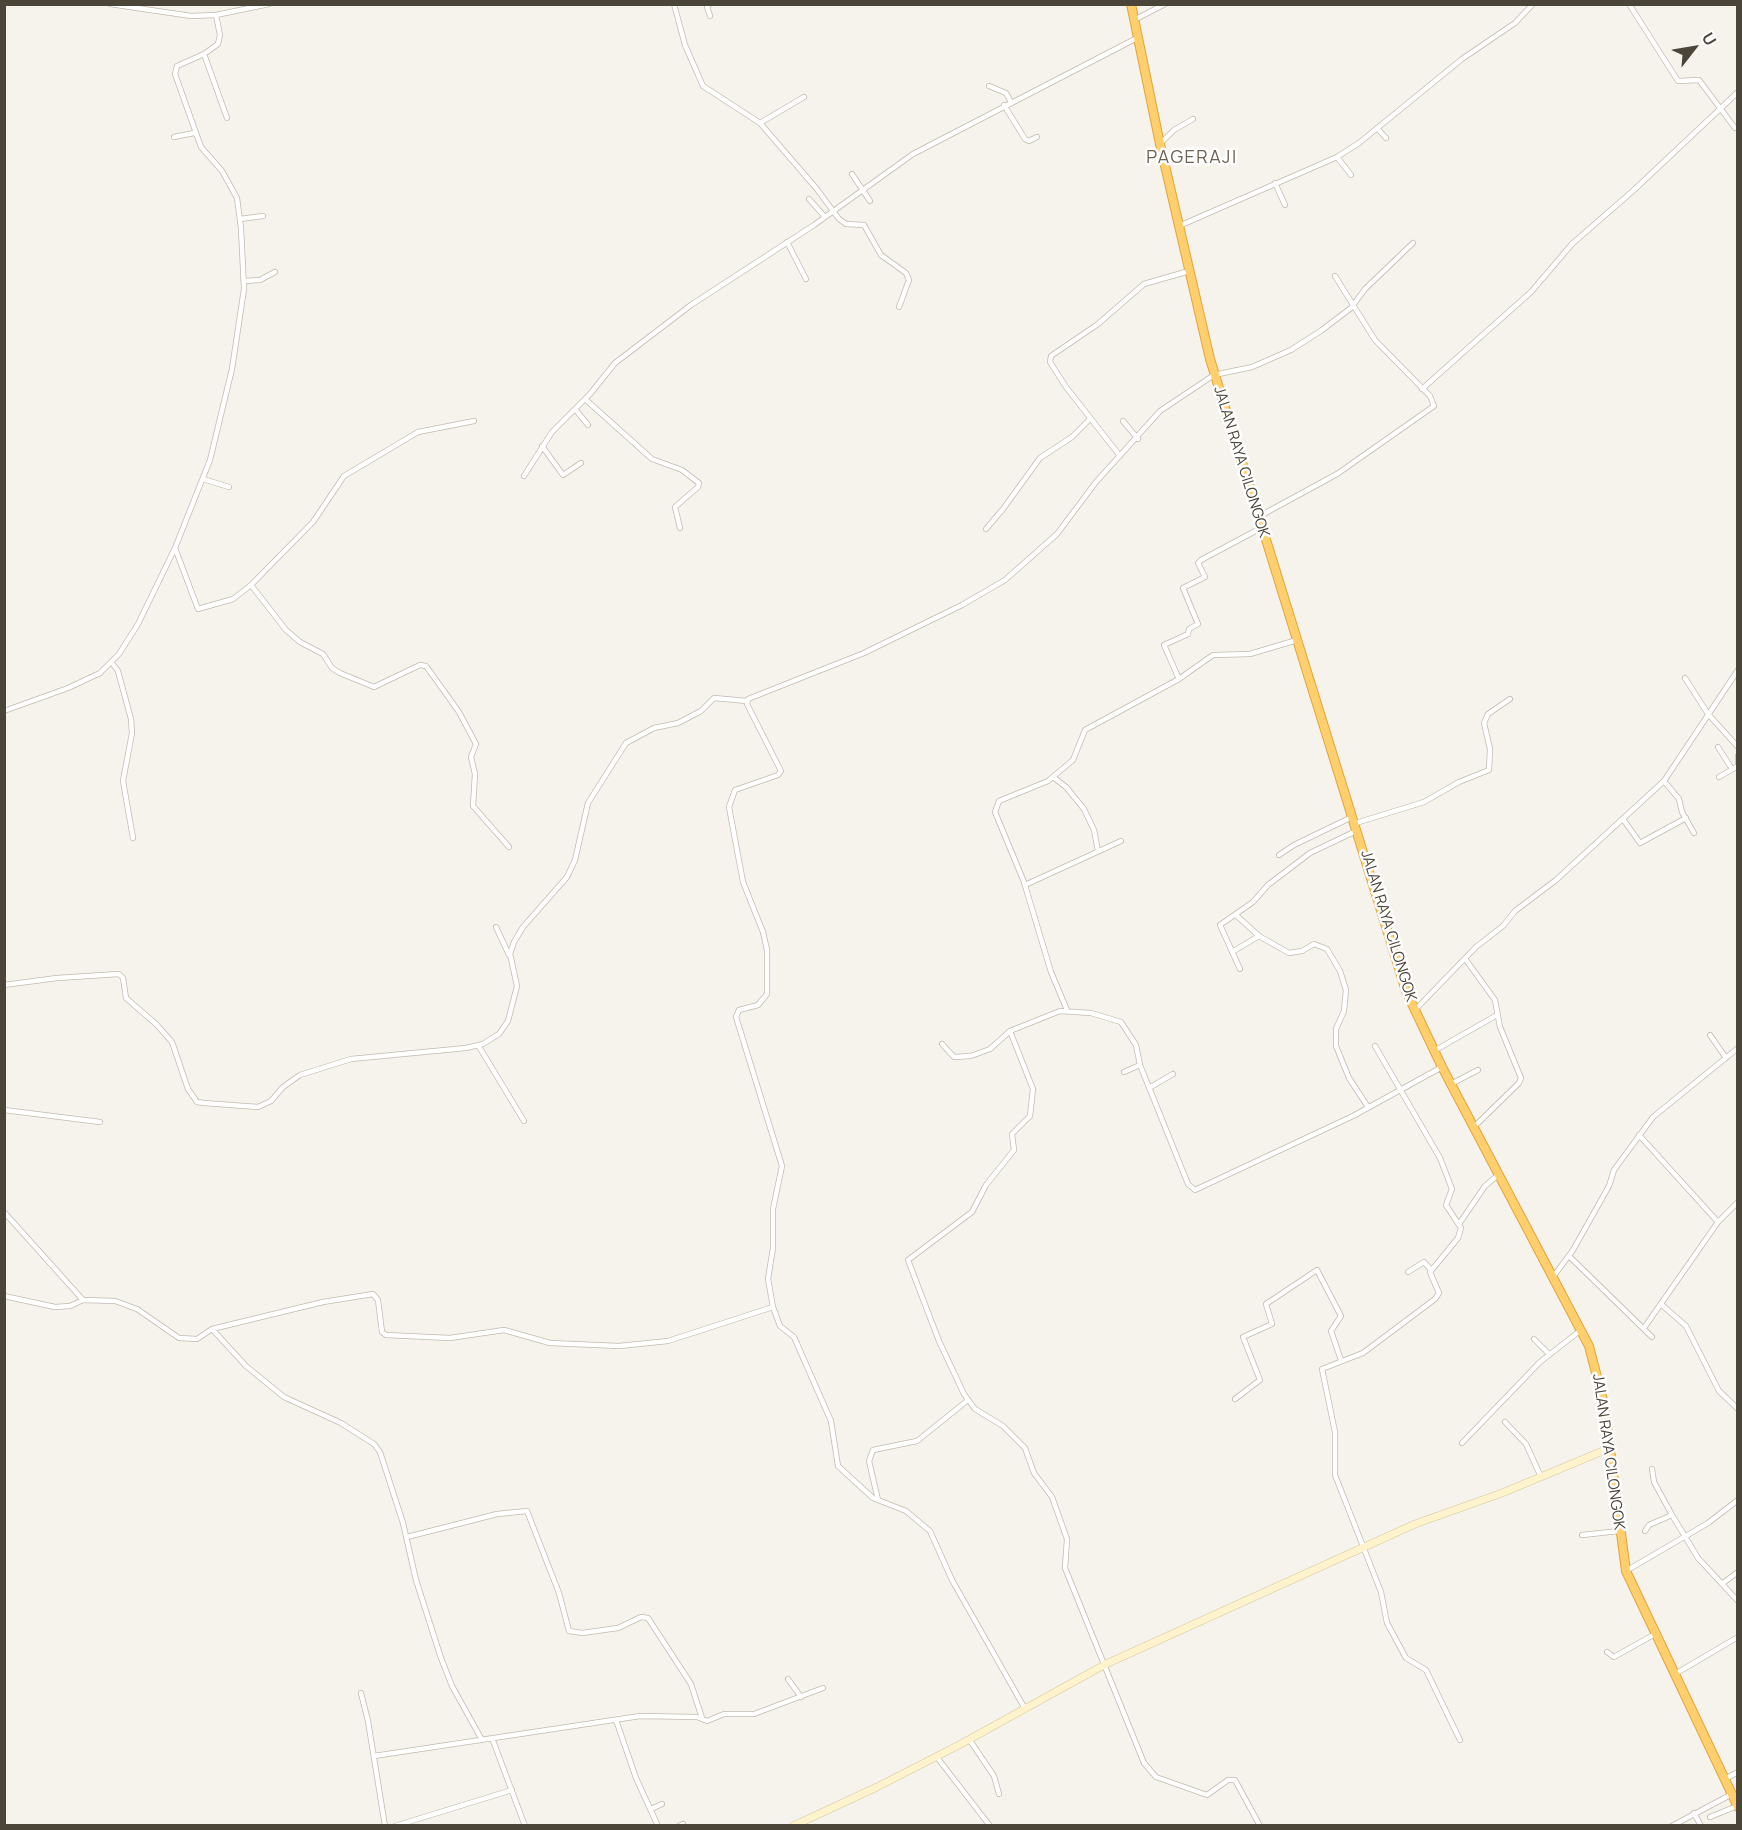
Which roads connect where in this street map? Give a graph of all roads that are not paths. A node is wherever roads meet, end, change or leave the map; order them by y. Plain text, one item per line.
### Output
1 (110, 4) edge
2 (269, 4) edge
3 (674, 4) edge
4 (710, 4) edge
5 (1131, 4) edge
6 (1165, 4) edge
7 (1533, 4) edge
8 (1629, 4) edge
9 (216, 15) junction
10 (710, 16) dead end
11 (1134, 20) junction
12 (1137, 38) junction
13 (204, 54) junction
14 (989, 86) dead end
15 (1737, 92) edge
16 (804, 97) dead end
17 (1011, 102) junction
18 (1004, 105) junction
19 (1720, 109) junction
20 (227, 118) dead end
21 (1193, 119) dead end
22 (760, 123) junction
23 (1377, 128) junction
24 (1735, 128) dead end
25 (194, 133) junction
26 (174, 137) dead end
27 (1037, 137) dead end
28 (1386, 138) dead end
29 (1160, 144) junction
30 (1337, 157) junction
31 (852, 174) dead end
32 (1351, 175) dead end
33 (1275, 183) junction
34 (862, 189) junction
35 (808, 198) dead end
36 (870, 201) dead end
37 (1285, 205) dead end
38 (833, 211) junction
39 (263, 216) dead end
40 (825, 217) junction
41 (240, 219) junction
42 (1179, 226) junction
43 (787, 242) junction
44 (1413, 243) dead end
45 (1189, 271) junction
46 (275, 272) dead end
47 (1335, 276) dead end
48 (806, 279) dead end
49 (244, 281) junction
50 (1353, 306) junction
51 (899, 307) dead end
52 (1214, 375) junction
53 (1422, 389) junction
54 (585, 399) junction
55 (575, 409) junction
56 (1090, 419) junction
57 (474, 421) dead end
58 (1123, 421) dead end
59 (588, 425) dead end
60 (1138, 439) junction
61 (542, 446) junction
62 (1120, 456) junction
63 (581, 463) dead end
64 (524, 476) dead end
65 (203, 479) junction
66 (229, 487) dead end
67 (1257, 517) junction
68 (680, 528) dead end
69 (1261, 528) junction
70 (986, 529) dead end
71 (175, 548) junction
72 (251, 585) junction
73 (1297, 640) junction
74 (112, 663) junction
75 (1737, 670) edge
76 (1685, 678) dead end
77 (1179, 679) junction
78 (1510, 699) dead end
79 (747, 701) junction
80 (4, 711) edge
81 (1708, 714) junction
82 (1718, 747) dead end
83 (1737, 747) edge
84 (1737, 756) edge
85 (1737, 764) edge
86 (1732, 769) junction
87 (1053, 777) junction
88 (1719, 777) dead end
89 (1664, 781) junction
90 (1686, 818) junction
91 (1623, 819) junction
92 (1356, 823) junction
93 (1694, 833) dead end
94 (133, 838) dead end
95 (1121, 841) dead end
96 (509, 847) dead end
97 (1098, 851) junction
98 (1279, 855) dead end
99 (1024, 885) junction
100 (1236, 915) junction
101 (496, 927) dead end
102 (1259, 936) junction
103 (1232, 952) junction
104 (510, 957) junction
105 (1466, 960) junction
106 (1240, 969) dead end
107 (4, 985) edge
108 (1067, 1010) junction
109 (1414, 1011) junction
110 (1497, 1015) junction
111 (1010, 1031) junction
112 (1710, 1035) dead end
113 (942, 1044) dead end
114 (478, 1045) junction
115 (1375, 1046) dead end
116 (1737, 1048) edge
117 (1434, 1052) junction
118 (1726, 1058) junction
119 (1140, 1065) junction
120 (1442, 1068) junction
121 (1478, 1070) dead end
122 (1124, 1072) dead end
123 (1173, 1074) dead end
124 (1451, 1084) junction
125 (1149, 1088) junction
126 (1402, 1090) junction
127 (1368, 1107) junction
128 (4, 1110) edge
129 (524, 1121) dead end
130 (100, 1122) dead end
131 (1473, 1127) junction
132 (1639, 1135) junction
133 (1498, 1174) junction
134 (1737, 1202) edge
135 (4, 1212) edge
136 (1718, 1222) junction
137 (1459, 1224) junction
138 (1569, 1256) junction
139 (1431, 1270) junction
140 (1408, 1272) dead end
141 (1553, 1277) junction
142 (4, 1296) edge
143 (83, 1300) junction
144 (1662, 1305) junction
145 (773, 1307) junction
146 (1644, 1328) junction
147 (213, 1329) junction
148 (1581, 1330) junction
149 (1652, 1336) dead end
150 (1534, 1339) dead end
151 (1549, 1354) junction
152 (1341, 1360) junction
153 (1235, 1399) dead end
154 (968, 1400) junction
155 (1737, 1409) edge
156 (1505, 1422) dead end
157 (1462, 1443) dead end
158 (1610, 1448) junction
159 (1652, 1469) dead end
160 (1541, 1477) junction
161 (878, 1500) junction
162 (1737, 1501) edge
163 (1672, 1515) junction
164 (1619, 1531) junction
165 (1645, 1531) dead end
166 (1582, 1535) dead end
167 (406, 1537) junction
168 (1685, 1538) junction
169 (1364, 1547) junction
170 (1626, 1571) junction
171 (1737, 1572) edge
172 (1723, 1583) junction
173 (1737, 1601) edge
174 (1655, 1634) junction
175 (1737, 1637) edge
176 (1607, 1652) dead end
177 (1106, 1664) junction
178 (1674, 1675) junction
179 (788, 1679) dead end
180 (823, 1688) dead end
181 (361, 1693) dead end
182 (801, 1697) junction
183 (1024, 1707) junction
184 (702, 1718) junction
185 (615, 1720) junction
186 (492, 1738) junction
187 (969, 1739) junction
188 (482, 1740) junction
189 (1460, 1740) dead end
190 (374, 1756) junction
191 (936, 1756) junction
192 (1737, 1772) edge
193 (1725, 1779) junction
194 (512, 1790) junction
195 (999, 1794) dead end
196 (1732, 1794) junction
197 (662, 1804) dead end
198 (1737, 1807) edge
199 (651, 1809) junction
200 (1694, 1813) junction
201 (1710, 1817) dead end
202 (657, 1825) edge
203 (385, 1826) edge
204 (395, 1826) edge
205 (525, 1826) edge
206 (793, 1826) edge
207 (990, 1826) edge
208 (1260, 1826) edge
209 (1672, 1826) edge
210 (1701, 1826) edge

1 - 9 street
2 - 9 street
3 - 22 street
4 - 10 street
5 - 11 highway, JALAN RAYA CILONGOK
6 - 11 street
7 - 23 street
8 - 19 street
9 - 13 street
11 - 12 highway, JALAN RAYA CILONGOK
12 - 17 street
12 - 29 highway, JALAN RAYA CILONGOK
13 - 20 street
13 - 25 street
14 - 17 street
15 - 19 street
16 - 22 street
17 - 18 street
18 - 27 street
18 - 34 street
19 - 24 street
19 - 53 street
21 - 29 street
22 - 38 street
23 - 28 street
23 - 30 street
25 - 26 street
25 - 41 street
29 - 42 highway, JALAN RAYA CILONGOK
30 - 32 street
30 - 33 street
31 - 34 street
33 - 37 street
33 - 42 street
34 - 36 street
34 - 38 street
35 - 40 street
38 - 40 street
38 - 51 street
39 - 41 street
40 - 43 street
41 - 49 street
42 - 45 highway, JALAN RAYA CILONGOK
43 - 48 street
43 - 54 street
44 - 50 street
45 - 52 highway, JALAN RAYA CILONGOK
45 - 56 street
46 - 49 street
47 - 50 street
49 - 65 street
50 - 52 street
50 - 53 street
52 - 60 street
52 - 67 highway, JALAN RAYA CILONGOK
53 - 67 street
54 - 55 street
54 - 68 street
55 - 59 street
55 - 61 street
56 - 62 street
56 - 70 street
57 - 72 street
58 - 60 street
60 - 62 street
61 - 63 street
61 - 64 street
62 - 79 street
65 - 66 street
65 - 71 street
67 - 69 highway, JALAN RAYA CILONGOK
69 - 73 highway, JALAN RAYA CILONGOK
69 - 77 street
71 - 72 street
71 - 74 street
72 - 96 street
73 - 77 street
73 - 92 highway, JALAN RAYA CILONGOK
74 - 80 street
74 - 94 street
75 - 81 street
76 - 81 street
77 - 87 street
78 - 92 street
79 - 104 street
79 - 145 street
81 - 83 street
81 - 89 street
82 - 86 street
84 - 85 street
85 - 86 street
86 - 88 street
87 - 97 street
87 - 99 street
89 - 90 street
89 - 91 street
90 - 91 street
90 - 93 street
91 - 105 street
92 - 98 street
92 - 100 street
92 - 109 highway, JALAN RAYA CILONGOK
95 - 97 street
97 - 99 street
99 - 108 street
100 - 102 street
100 - 103 street
101 - 104 street
102 - 103 street
102 - 127 street
103 - 106 street
104 - 114 street
105 - 109 street
105 - 110 street
107 - 114 street
108 - 111 street
108 - 119 street
109 - 117 highway, JALAN RAYA CILONGOK
110 - 117 street
110 - 131 street
111 - 113 street
111 - 154 street
112 - 118 street
114 - 129 street
115 - 126 street
116 - 118 street
117 - 120 highway, JALAN RAYA CILONGOK
118 - 132 street
119 - 122 street
119 - 125 street
120 - 124 highway, JALAN RAYA CILONGOK
120 - 126 street
121 - 124 street
123 - 125 street
124 - 131 highway, JALAN RAYA CILONGOK
125 - 127 street
126 - 127 street
126 - 137 street
128 - 130 street
131 - 133 highway, JALAN RAYA CILONGOK
132 - 136 street
132 - 138 street
133 - 137 street
133 - 141 highway, JALAN RAYA CILONGOK
134 - 136 street
135 - 143 street
136 - 144 street
137 - 139 street
138 - 141 street
138 - 146 street
139 - 140 street
139 - 152 street
141 - 148 highway, JALAN RAYA CILONGOK
142 - 143 street
143 - 147 street
144 - 146 street
144 - 155 street
145 - 147 street
145 - 161 street
146 - 149 street
147 - 167 street
148 - 151 street
148 - 158 highway, JALAN RAYA CILONGOK
150 - 151 street
151 - 157 street
152 - 153 street
152 - 169 street
154 - 161 street
154 - 177 street
156 - 160 street
158 - 160 street
158 - 164 highway, JALAN RAYA CILONGOK
159 - 163 street
160 - 169 street
161 - 183 street
162 - 168 street
163 - 165 street
163 - 168 street
164 - 166 street
164 - 170 highway, JALAN RAYA CILONGOK
167 - 184 street
167 - 188 street
168 - 170 street
168 - 172 street
169 - 177 street
169 - 189 street
170 - 174 highway, JALAN RAYA CILONGOK
171 - 172 street
172 - 173 street
174 - 176 street
174 - 178 highway, JALAN RAYA CILONGOK
175 - 178 street
177 - 183 street
177 - 208 street
178 - 193 highway, JALAN RAYA CILONGOK
179 - 182 street
180 - 182 street
181 - 190 street
182 - 184 street
183 - 187 street
184 - 185 street
185 - 186 street
185 - 199 street
186 - 188 street
186 - 194 street
187 - 191 street
187 - 195 street
188 - 190 street
190 - 203 street
191 - 206 street
191 - 207 street
192 - 193 street
193 - 196 highway, JALAN RAYA CILONGOK
194 - 204 street
194 - 205 street
196 - 198 highway, JALAN RAYA CILONGOK
196 - 200 street
197 - 199 street
198 - 201 street
199 - 202 street
200 - 209 street
200 - 210 street

